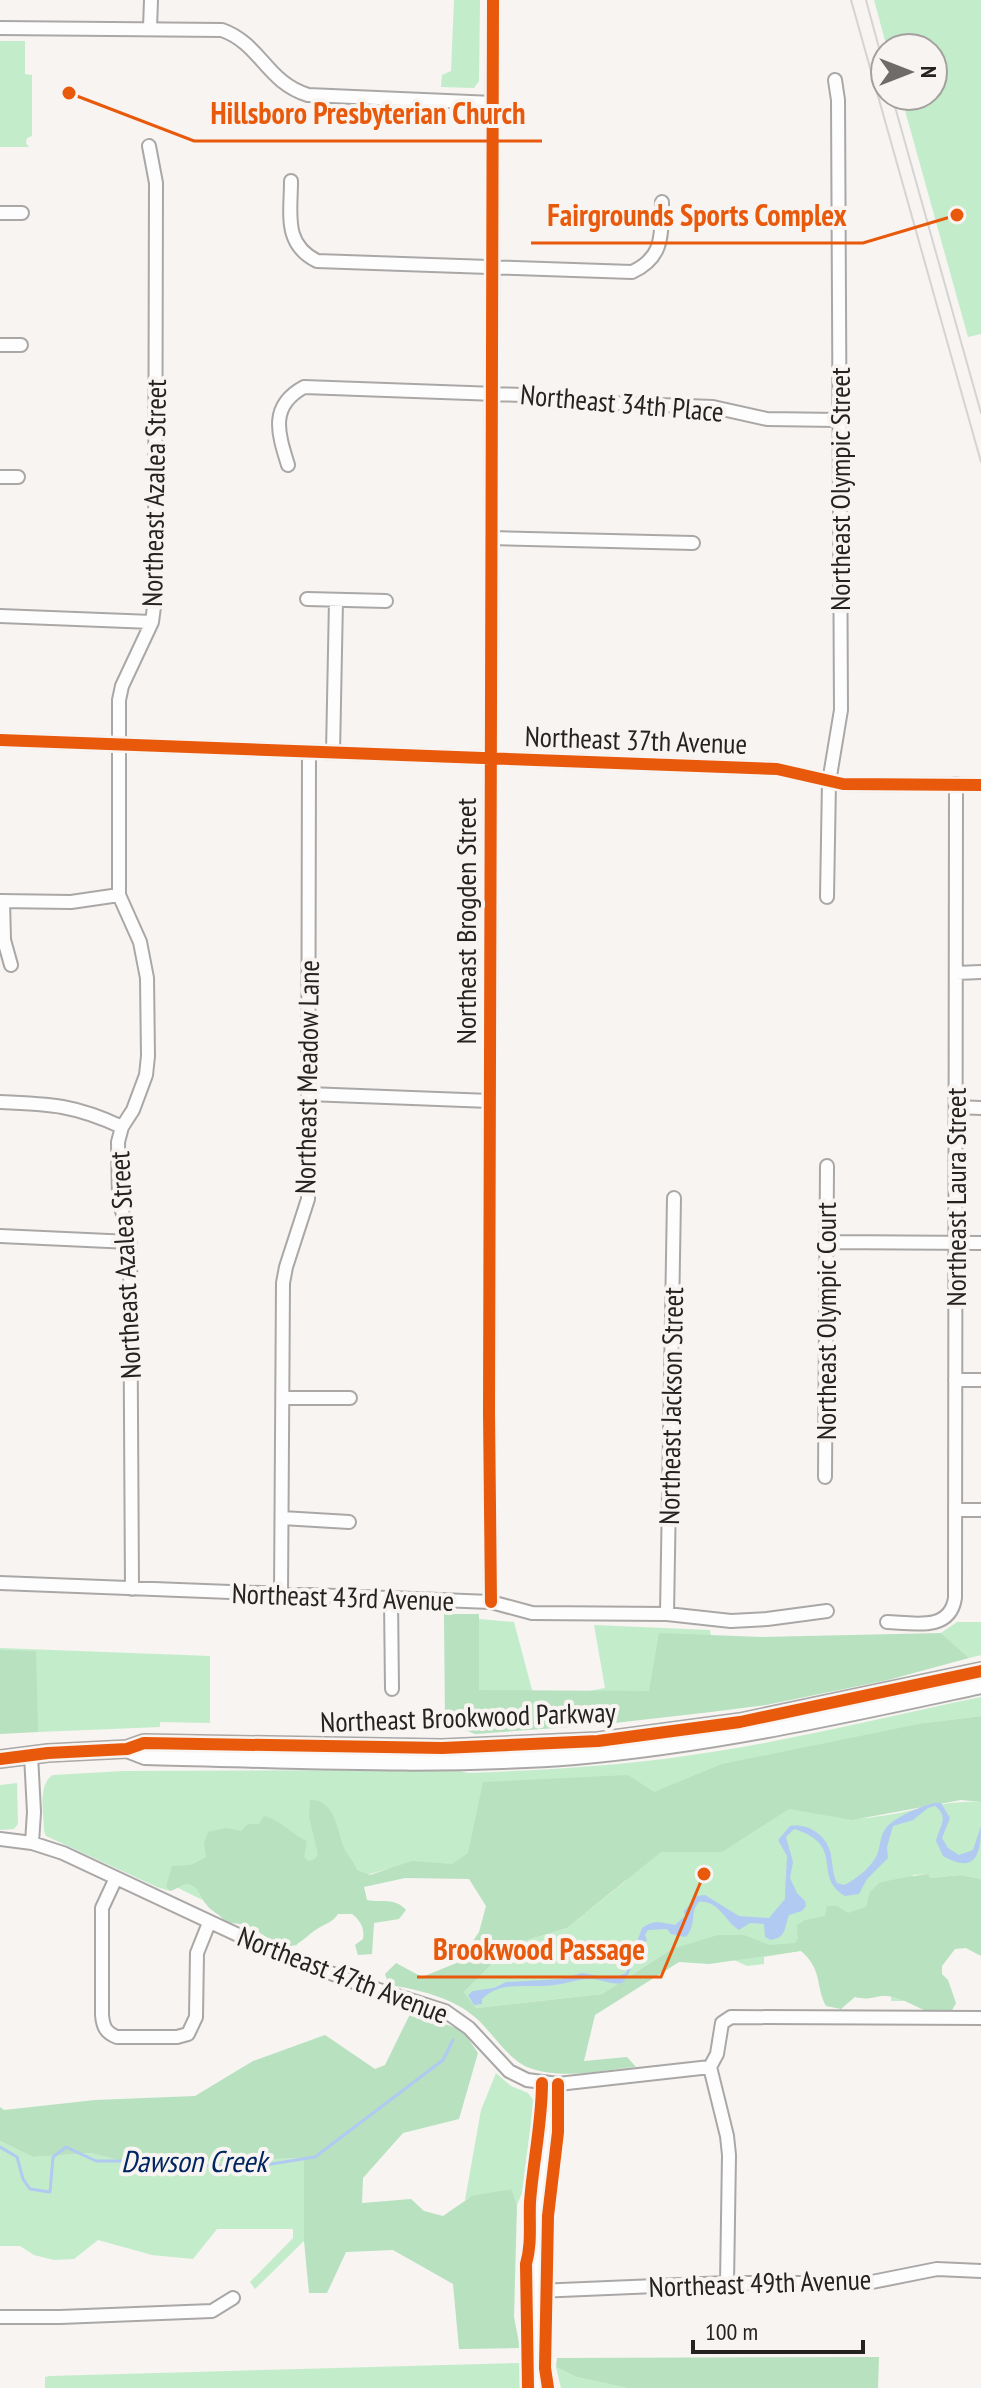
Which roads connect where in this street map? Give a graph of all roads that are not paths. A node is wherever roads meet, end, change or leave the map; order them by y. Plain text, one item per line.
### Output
1 (151, 0) edge
2 (493, 0) edge
3 (0, 28) edge
4 (150, 28) junction
5 (835, 80) dead end
6 (493, 103) junction
7 (149, 146) dead end
8 (291, 181) dead end
9 (662, 202) dead end
10 (0, 213) edge
11 (22, 213) dead end
12 (492, 269) junction
13 (0, 345) edge
14 (21, 345) dead end
15 (492, 394) junction
16 (838, 420) junction
17 (288, 465) dead end
18 (0, 477) edge
19 (18, 477) dead end
20 (491, 538) junction
21 (693, 543) dead end
22 (307, 599) dead end
23 (336, 600) junction
24 (386, 601) dead end
25 (0, 616) edge
26 (152, 622) junction
27 (0, 740) edge
28 (118, 745) junction
29 (309, 753) junction
30 (333, 753) junction
31 (490, 758) junction
32 (829, 782) junction
33 (956, 784) junction
34 (981, 785) edge
35 (119, 895) junction
36 (827, 897) dead end
37 (2, 901) edge
38 (11, 965) dead end
39 (981, 972) edge
40 (956, 973) junction
41 (308, 1094) junction
42 (490, 1101) junction
43 (0, 1102) edge
44 (956, 1107) junction
45 (981, 1108) edge
46 (122, 1127) junction
47 (827, 1166) dead end
48 (674, 1198) dead end
49 (0, 1236) edge
50 (130, 1242) junction
51 (827, 1242) junction
52 (955, 1243) junction
53 (981, 1243) edge
54 (955, 1380) junction
55 (981, 1380) edge
56 (283, 1398) junction
57 (350, 1398) dead end
58 (825, 1477) dead end
59 (955, 1510) junction
60 (981, 1510) edge
61 (282, 1518) junction
62 (349, 1522) dead end
63 (0, 1583) edge
64 (132, 1589) junction
65 (281, 1595) junction
66 (391, 1599) junction
67 (491, 1602) junction
68 (827, 1611) dead end
69 (667, 1614) junction
70 (887, 1622) dead end
71 (981, 1671) edge
72 (981, 1685) edge
73 (392, 1689) dead end
74 (127, 1749) junction
75 (31, 1755) junction
76 (0, 1759) edge
77 (0, 1839) edge
78 (32, 1843) junction
79 (116, 1878) junction
80 (209, 1923) junction
81 (981, 2018) edge
82 (710, 2067) junction
83 (549, 2084) junction
84 (981, 2271) edge
85 (727, 2283) junction
86 (537, 2291) junction
87 (233, 2298) dead end
88 (0, 2317) edge
89 (538, 2388) edge

1 - 4 street
2 - 6 street, Northeast Brogden Street
3 - 4 street
4 - 6 street
5 - 16 street, Northeast Olympic Street
6 - 12 street, Northeast Brogden Street
7 - 26 street, Northeast Azalea Street
8 - 12 street
9 - 12 street
10 - 11 street
12 - 15 street, Northeast Brogden Street
13 - 14 street
15 - 16 street, Northeast 34th Place
15 - 17 street, Northeast 34th Place
15 - 20 street, Northeast Brogden Street
16 - 32 street, Northeast Olympic Street
18 - 19 street
20 - 21 street
20 - 31 street, Northeast Brogden Street
22 - 23 street
23 - 24 street
23 - 30 street
25 - 26 street
26 - 28 street, Northeast Azalea Street
27 - 28 street, Northeast 37th Avenue
28 - 29 street, Northeast 37th Avenue
28 - 35 street, Northeast Azalea Street
29 - 30 street, Northeast 37th Avenue
29 - 41 street, Northeast Meadow Lane
30 - 31 street, Northeast 37th Avenue
31 - 32 street, Northeast 37th Avenue
31 - 42 street, Northeast Brogden Street
32 - 33 street, Northeast 37th Avenue
32 - 36 street, Northeast Olympic Street
33 - 34 street, Northeast 37th Avenue
33 - 40 street, Northeast Laura Street
35 - 37 street
35 - 46 street, Northeast Azalea Street
37 - 38 street
39 - 40 street
40 - 44 street, Northeast Laura Street
41 - 42 street
41 - 56 street, Northeast Meadow Lane
42 - 67 street, Northeast Brogden Street
43 - 46 street
44 - 45 street
44 - 52 street, Northeast Laura Street
46 - 50 street, Northeast Azalea Street
47 - 51 street, Northeast Olympic Court
48 - 69 street, Northeast Jackson Street
49 - 50 street
50 - 64 street, Northeast Azalea Street
51 - 52 street
51 - 58 street, Northeast Olympic Court
52 - 53 street
52 - 54 street, Northeast Laura Street
54 - 55 street
54 - 59 street, Northeast Laura Street
56 - 57 street
56 - 61 street, Northeast Meadow Lane
59 - 60 street
59 - 70 street, Northeast Laura Street
61 - 62 street
61 - 65 street, Northeast Meadow Lane
63 - 64 street, Northeast 43rd Avenue
64 - 65 street, Northeast 43rd Avenue
65 - 66 street, Northeast 43rd Avenue
66 - 67 street, Northeast 43rd Avenue
66 - 73 street
67 - 69 street, Northeast 43rd Avenue
68 - 69 street, Northeast 43rd Avenue
71 - 74 main road, Northeast Brookwood Parkway
72 - 74 main road, Northeast Brookwood Parkway
74 - 75 main road, Northeast Brookwood Parkway
75 - 76 main road, Northeast Brookwood Parkway
75 - 78 street
77 - 78 street, Northeast 47th Avenue
78 - 79 street, Northeast 47th Avenue
79 - 80 street, Northeast 47th Avenue
79 - 80 street
80 - 83 street, Northeast 47th Avenue
81 - 82 street
82 - 83 street, Northeast 47th Avenue
82 - 85 street
83 - 86 street
84 - 85 street, Northeast 49th Avenue
85 - 86 street, Northeast 49th Avenue
86 - 89 street
87 - 88 street

